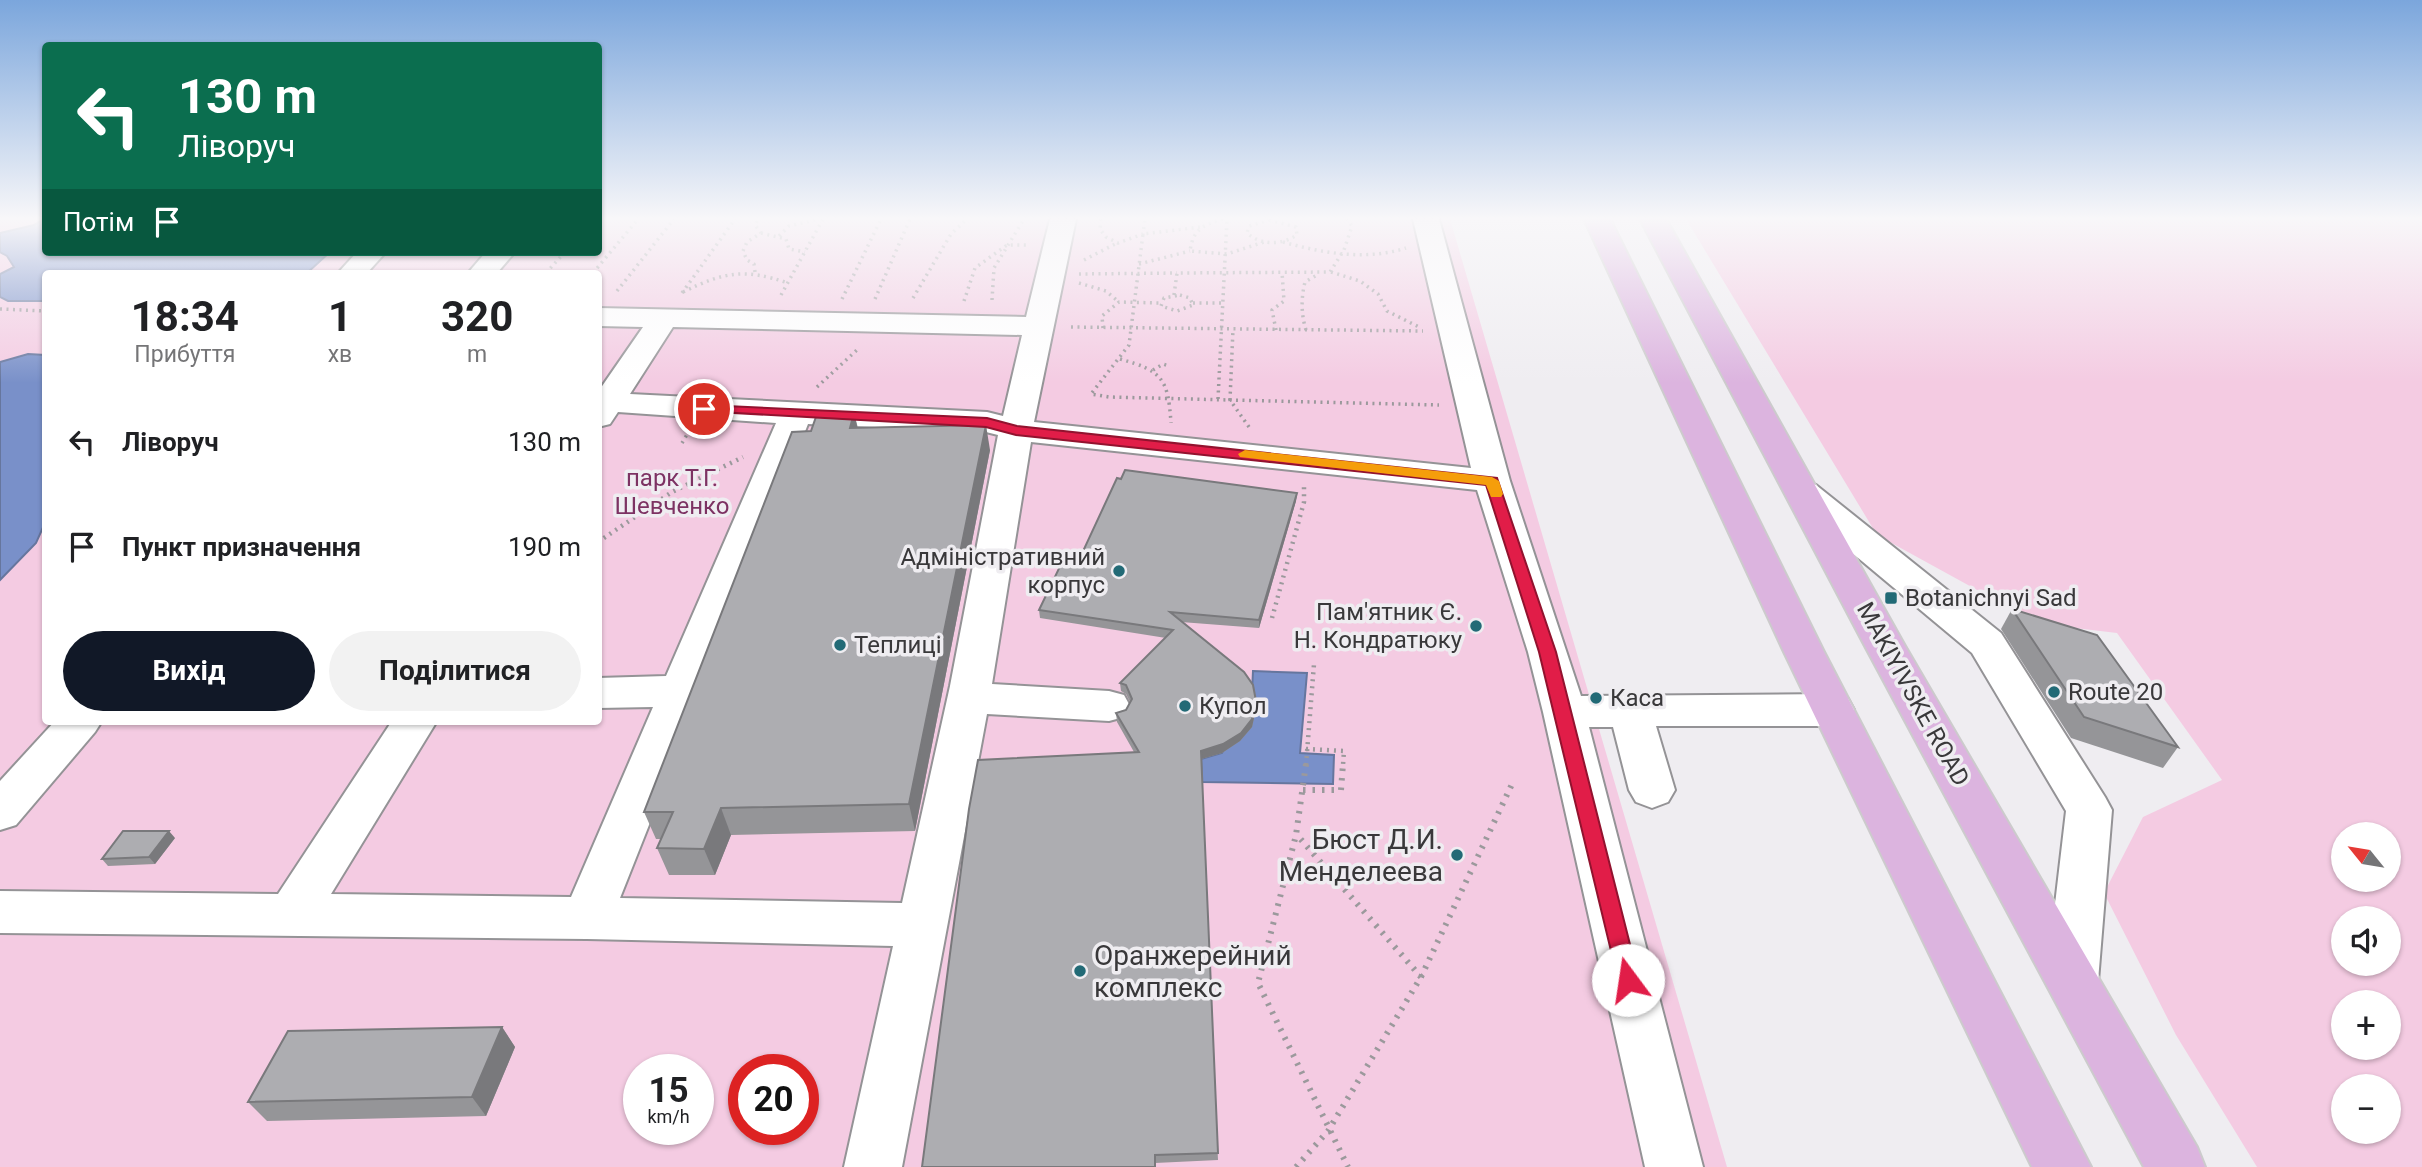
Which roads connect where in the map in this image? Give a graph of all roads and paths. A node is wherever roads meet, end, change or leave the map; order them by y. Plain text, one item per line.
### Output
1 (631, 273) edge
2 (696, 273) edge
3 (745, 273) edge
4 (759, 273) edge
5 (793, 273) edge
6 (855, 273) edge
7 (895, 273) edge
8 (921, 273) edge
9 (973, 273) edge
10 (994, 273) edge
11 (1062, 273) edge
12 (1089, 273) edge
13 (1138, 273) edge
14 (1177, 273) edge
15 (1224, 273) edge
16 (1282, 273) edge
17 (1320, 273) edge
18 (1343, 273) edge
19 (1418, 273) edge
20 (1439, 273) edge
21 (1623, 273) edge
22 (1683, 273) edge
23 (1050, 275) joint
24 (788, 283) junction
25 (1444, 289) junction
26 (615, 293) dead end
27 (682, 293) junction
28 (1174, 295) junction
29 (1135, 302) junction
30 (1119, 303) junction
31 (1160, 303) junction
32 (1194, 303) junction
33 (1224, 303) junction
34 (0, 309) edge
35 (42, 311) edge
36 (602, 317) edge
37 (664, 318) junction
38 (766, 320) junction
39 (831, 322) junction
40 (883, 323) junction
41 (956, 323) junction
42 (1038, 326) junction
43 (1103, 328) junction
44 (1131, 328) junction
45 (1223, 329) junction
46 (1233, 329) junction
47 (1276, 330) junction
48 (1306, 330) junction
49 (1120, 359) junction
50 (1158, 361) dead end
51 (1163, 364) junction
52 (1169, 366) dead end
53 (1153, 371) junction
54 (1170, 398) junction
55 (1218, 399) junction
56 (1230, 400) junction
57 (1472, 405) junction
58 (604, 410) edge
59 (789, 424) junction
60 (1016, 430) junction
61 (1173, 446) junction
62 (1287, 459) junction
63 (1492, 481) junction
64 (1803, 494) junction
65 (602, 539) edge
66 (1272, 618) dead end
67 (1314, 664) dead end
68 (681, 691) junction
69 (970, 692) junction
70 (602, 693) edge
71 (1110, 706) dead end
72 (1833, 710) junction
73 (1630, 711) junction
74 (1563, 712) junction
75 (76, 725) edge
76 (412, 725) edge
77 (1306, 751) junction
78 (1513, 782) dead end
79 (1303, 787) junction
80 (1652, 790) dead end
81 (0, 811) edge
82 (1296, 835) junction
83 (0, 912) edge
84 (291, 916) junction
85 (587, 918) junction
86 (921, 925) junction
87 (1421, 977) junction
88 (2072, 981) junction
89 (1328, 1131) junction
90 (873, 1167) edge
91 (1296, 1167) edge
92 (1348, 1167) edge
93 (1674, 1167) edge
94 (2062, 1167) edge
95 (2176, 1167) edge

1 - 26 path
2 - 27 path
3 - 27 path
4 - 24 path
5 - 24 path
6 - 39 path
7 - 40 path
8 - 40 path
9 - 41 path
10 - 41 path
11 - 23 path
12 - 30 path
13 - 29 path
14 - 28 path
15 - 33 path
16 - 47 path
17 - 48 path
18 - 48 path
19 - 25 path
20 - 25 street
21 - 72 main road
22 - 64 main road, MAKIYIVSKE ROAD
23 - 42 street
24 - 38 path
25 - 57 street
27 - 37 path
28 - 31 path
28 - 32 path
29 - 30 path
29 - 31 path
29 - 44 path
30 - 43 path
31 - 32 path
32 - 33 path
33 - 45 path
34 - 35 path
36 - 37 street
37 - 38 street
37 - 58 street
38 - 39 street
39 - 40 street
40 - 41 street
40 - 59 path
41 - 42 street
42 - 43 path
42 - 60 street
43 - 44 path
44 - 45 path
44 - 49 path
45 - 46 path
45 - 55 path
46 - 47 path
46 - 56 path
47 - 48 path
49 - 53 path
49 - 54 path
50 - 51 path
51 - 52 path
51 - 53 path
53 - 54 path
54 - 55 path
54 - 61 path
55 - 56 path
56 - 57 path
56 - 62 path
57 - 63 street
58 - 59 street
59 - 60 street
59 - 65 path
59 - 68 street
60 - 61 street
60 - 69 street
61 - 62 street
62 - 63 street
62 - 66 path
63 - 74 street
64 - 88 main road, MAKIYIVSKE ROAD
64 - 88 street
67 - 77 path
68 - 70 street
68 - 85 street
69 - 71 street
69 - 86 street
72 - 73 street
72 - 94 main road
73 - 74 street
73 - 80 street
74 - 93 street
75 - 81 street
76 - 84 street
77 - 79 path
77 - 79 path
78 - 87 path
79 - 82 path
82 - 87 path
82 - 89 path
83 - 84 street
84 - 85 street
85 - 86 street
86 - 90 street
87 - 89 path
88 - 95 main road, MAKIYIVSKE ROAD
89 - 91 path
89 - 92 path

